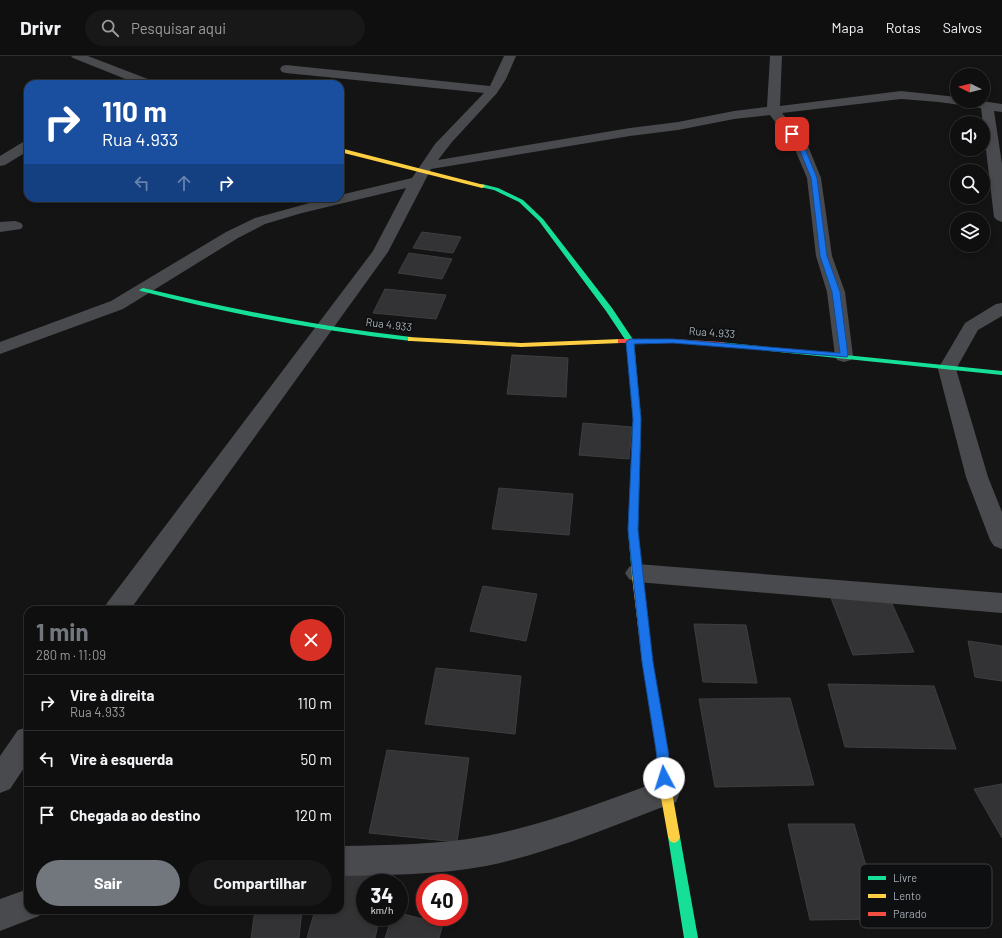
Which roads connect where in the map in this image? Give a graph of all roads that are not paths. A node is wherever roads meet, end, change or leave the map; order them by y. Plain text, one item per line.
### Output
1 (77, 56) edge
2 (510, 56) edge
3 (776, 56) edge
4 (295, 60) dead end
5 (286, 70) junction
6 (139, 80) edge
7 (287, 80) edge
8 (493, 90) junction
9 (950, 100) edge
10 (990, 106) edge
11 (987, 108) edge
12 (1002, 108) edge
13 (773, 110) junction
14 (24, 147) edge
15 (344, 151) edge
16 (0, 162) edge
17 (422, 173) junction
18 (344, 196) edge
19 (1000, 196) edge
20 (324, 202) edge
21 (1002, 217) edge
22 (143, 290) junction
23 (1002, 308) edge
24 (324, 327) junction
25 (630, 342) junction
26 (0, 348) edge
27 (844, 356) junction
28 (947, 369) junction
29 (1002, 373) edge
30 (1002, 540) edge
31 (637, 572) junction
32 (1002, 603) edge
33 (119, 606) edge
34 (24, 745) edge
35 (0, 780) edge
36 (666, 792) junction
37 (344, 861) edge
38 (24, 906) edge
39 (0, 915) edge
40 (691, 938) edge

1 - 6 street
2 - 8 street
3 - 13 street
4 - 5 street
5 - 7 street
5 - 8 street
8 - 17 street
9 - 13 street
10 - 12 street
11 - 19 street
13 - 17 street
13 - 27 street
14 - 16 street
15 - 17 street
17 - 18 street
17 - 24 street
17 - 25 street
19 - 21 street
20 - 22 street
22 - 24 street, Rua 4.933
22 - 26 street
23 - 28 street
24 - 25 street, Rua 4.933
24 - 33 street
25 - 27 street, Rua 4.933
25 - 31 street
27 - 28 street, Rua 4.933
28 - 29 street, Rua 4.933
28 - 30 street
31 - 32 street
31 - 36 street
34 - 35 street
36 - 37 street
36 - 40 street
38 - 39 street

